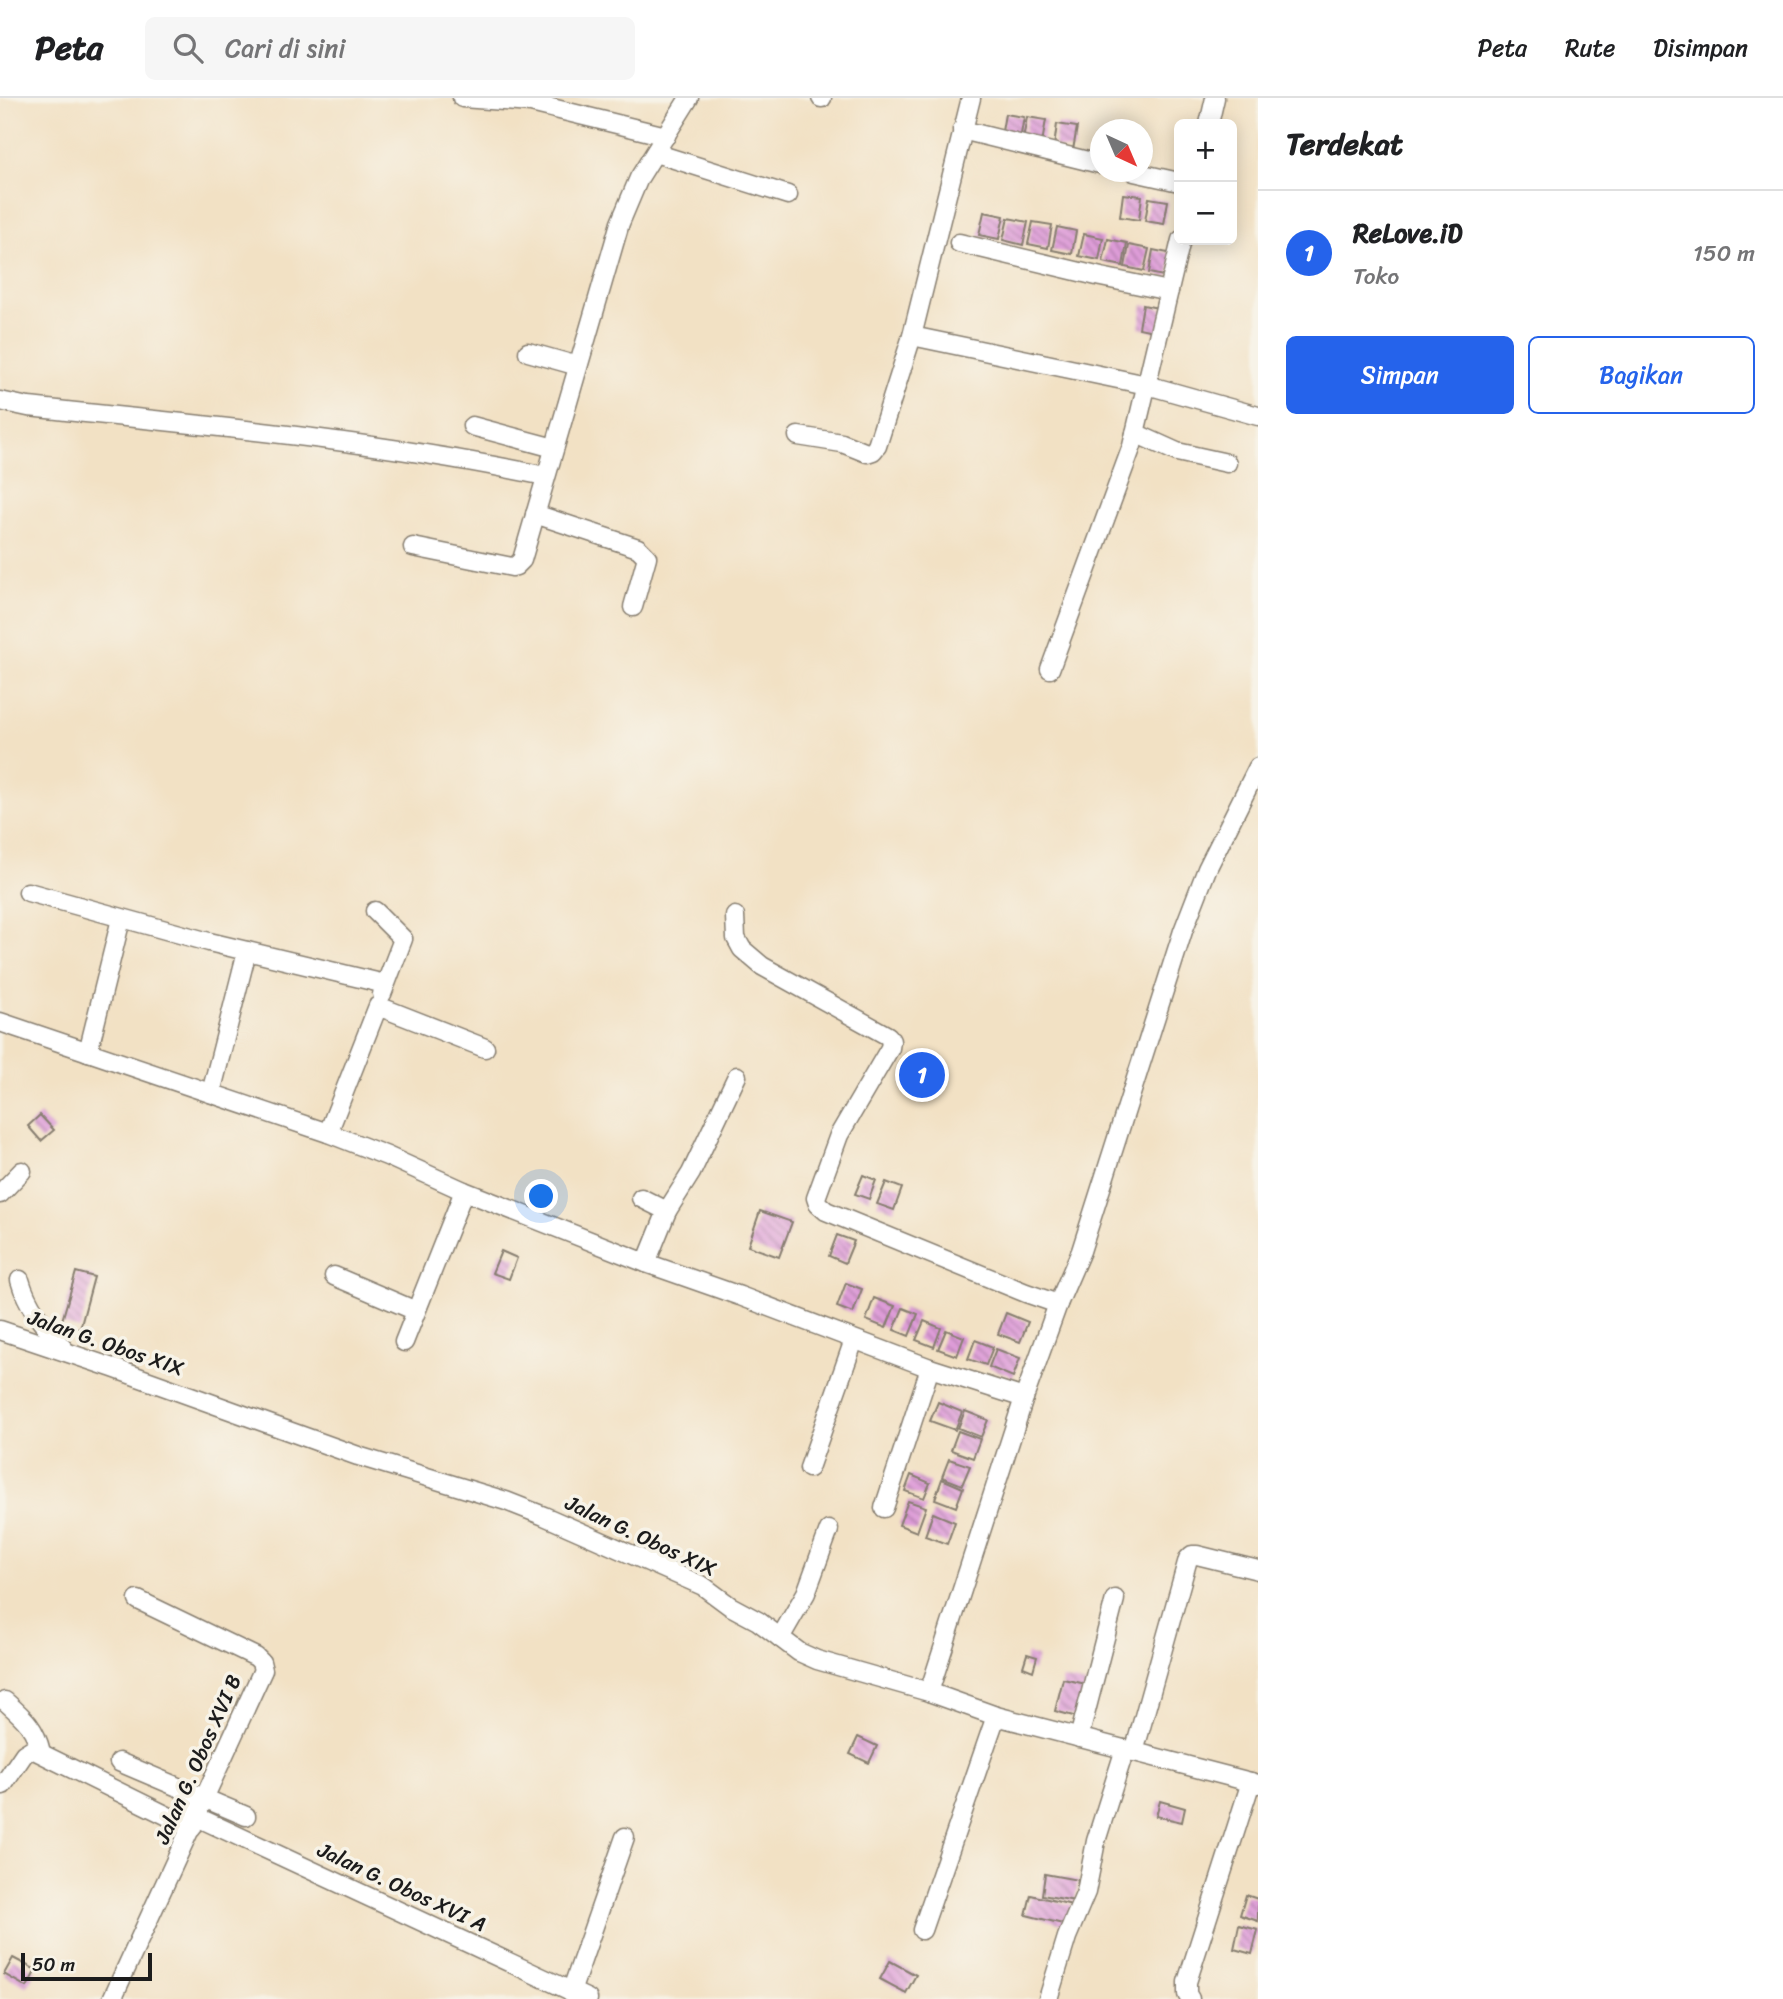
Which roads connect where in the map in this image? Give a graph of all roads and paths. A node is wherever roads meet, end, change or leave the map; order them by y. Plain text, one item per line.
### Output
1 (462, 98) edge
2 (689, 98) edge
3 (971, 98) edge
4 (1215, 98) edge
5 (1210, 119) edge
6 (962, 131) junction
7 (666, 136) junction
8 (655, 153) junction
9 (1090, 161) edge
10 (1153, 176) edge
11 (1174, 181) edge
12 (788, 195) dead end
13 (958, 243) dead end
14 (1180, 245) edge
15 (1169, 291) junction
16 (912, 336) junction
17 (528, 352) dead end
18 (578, 366) junction
19 (1147, 385) junction
20 (0, 401) edge
21 (1258, 416) edge
22 (472, 426) dead end
23 (1135, 433) junction
24 (798, 436) dead end
25 (554, 448) junction
26 (1227, 463) dead end
27 (545, 476) junction
28 (535, 514) junction
29 (413, 547) dead end
30 (633, 607) dead end
31 (1050, 669) dead end
32 (1258, 767) edge
33 (28, 892) dead end
34 (375, 911) dead end
35 (735, 916) dead end
36 (121, 919) junction
37 (247, 951) junction
38 (385, 984) junction
39 (378, 1006) junction
40 (0, 1022) edge
41 (485, 1048) dead end
42 (88, 1052) junction
43 (737, 1076) dead end
44 (211, 1093) junction
45 (328, 1133) junction
46 (22, 1171) dead end
47 (464, 1191) junction
48 (0, 1195) edge
49 (641, 1198) dead end
50 (667, 1211) junction
51 (646, 1263) junction
52 (334, 1276) dead end
53 (20, 1280) dead end
54 (1058, 1304) junction
55 (416, 1311) junction
56 (0, 1331) edge
57 (854, 1340) junction
58 (404, 1342) dead end
59 (66, 1352) junction
60 (930, 1368) junction
61 (1024, 1398) junction
62 (808, 1468) dead end
63 (884, 1508) dead end
64 (829, 1530) dead end
65 (1258, 1570) edge
66 (1115, 1599) dead end
67 (138, 1600) dead end
68 (780, 1638) junction
69 (929, 1692) junction
70 (5, 1702) dead end
71 (996, 1716) junction
72 (1079, 1738) junction
73 (1130, 1751) junction
74 (41, 1752) junction
75 (119, 1762) dead end
76 (1254, 1783) edge
77 (3, 1785) dead end
78 (205, 1798) junction
79 (246, 1816) dead end
80 (194, 1822) junction
81 (625, 1838) dead end
82 (922, 1930) dead end
83 (571, 1992) junction
84 (112, 1999) edge
85 (588, 1999) edge
86 (1048, 1999) edge
87 (1190, 1999) edge

1 - 7 street
2 - 7 street
3 - 6 street
4 - 5 street
6 - 9 street
6 - 16 street
7 - 8 street
8 - 12 street
8 - 18 street
10 - 11 street
13 - 15 street
14 - 15 street
15 - 19 street
16 - 19 street
16 - 24 street
17 - 18 street
18 - 25 street
19 - 21 street
19 - 23 street
20 - 27 street
22 - 25 street
23 - 26 street
23 - 31 street
25 - 27 street
27 - 28 street
28 - 29 street
28 - 30 street
32 - 54 street
33 - 36 street
34 - 38 street
35 - 54 street
36 - 37 street
36 - 42 street
37 - 38 street
37 - 44 street
38 - 39 street
39 - 41 street
39 - 45 street
40 - 42 street
42 - 44 street
43 - 50 street
44 - 45 street
45 - 47 street
46 - 48 street
47 - 51 street
47 - 55 street
49 - 50 street
50 - 51 street
51 - 57 street
52 - 55 street
53 - 59 street
54 - 61 street
55 - 58 street
56 - 59 street, Jalan G. Obos XIX
57 - 60 street
57 - 62 street
59 - 68 street, Jalan G. Obos XIX
60 - 61 street
60 - 63 street
61 - 69 street
64 - 68 street
65 - 73 street
66 - 72 street
67 - 78 street, Jalan G. Obos XVI B
68 - 69 street, Jalan G. Obos XIX
69 - 71 street, Jalan G. Obos XIX
70 - 74 street
71 - 72 street, Jalan G. Obos XIX
71 - 82 street
72 - 73 street, Jalan G. Obos XIX
73 - 76 street, Jalan G. Obos XIX
73 - 86 street
74 - 77 street
74 - 80 street, Jalan G. Obos XVI A
75 - 78 street
76 - 87 street
78 - 79 street
78 - 80 street, Jalan G. Obos XVI B
80 - 83 street, Jalan G. Obos XVI A
80 - 84 street, Jalan G. Obos XVI B
81 - 83 street
83 - 85 street, Jalan G. Obos XVI A

